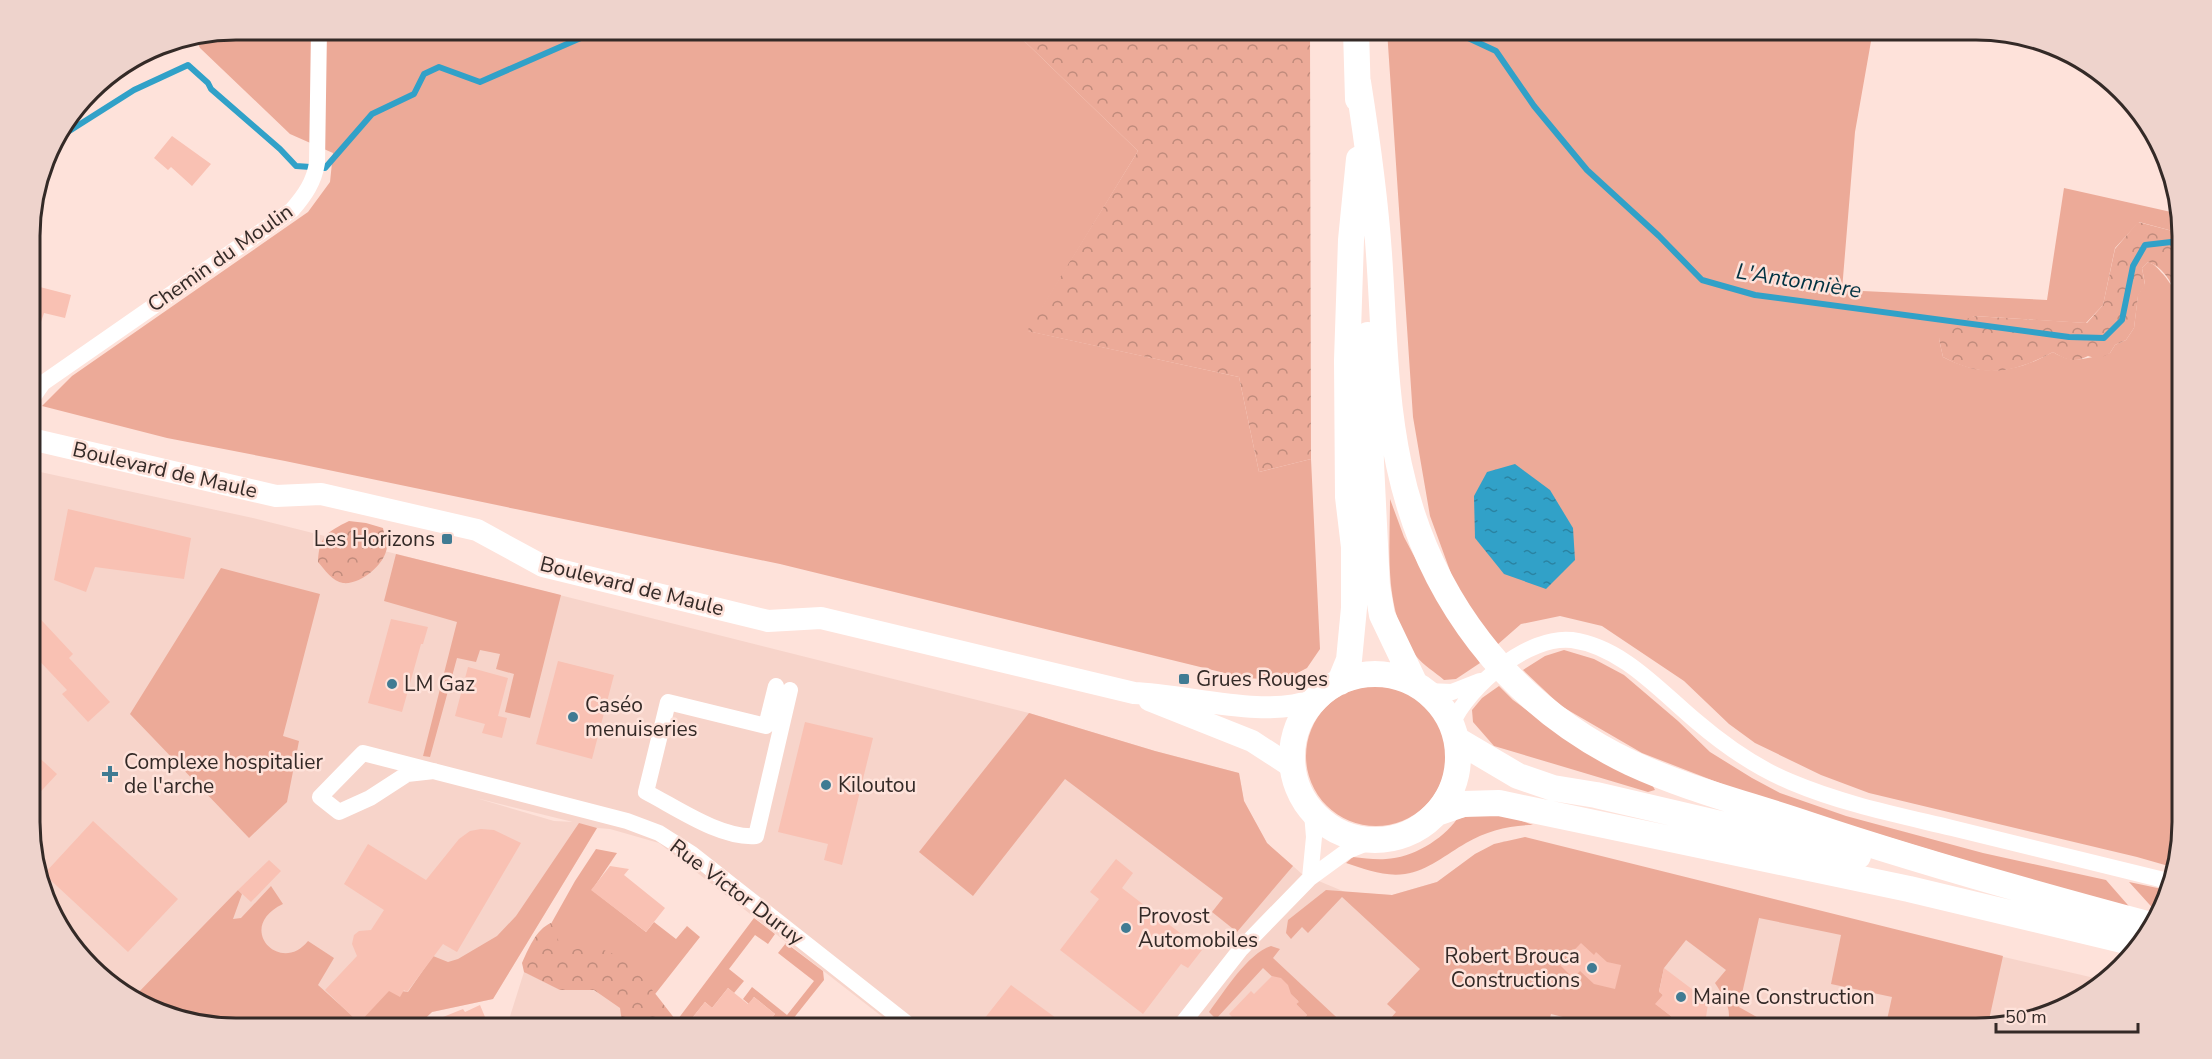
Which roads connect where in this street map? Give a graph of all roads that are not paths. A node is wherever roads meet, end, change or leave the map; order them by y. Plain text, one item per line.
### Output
1 (319, 40) edge
2 (1356, 40) edge
3 (1358, 82) junction
4 (1359, 173) junction
5 (41, 386) edge
6 (41, 441) edge
7 (1484, 680) junction
8 (1340, 682) junction
9 (1420, 687) junction
10 (783, 688) joint
11 (1134, 693) junction
12 (1314, 700) junction
13 (1454, 732) junction
14 (1292, 766) junction
15 (434, 771) junction
16 (1312, 813) junction
17 (1437, 813) junction
18 (1372, 841) junction
19 (1310, 878) junction
20 (2163, 880) edge
21 (2139, 929) edge
22 (2139, 930) edge
23 (2139, 930) edge
24 (900, 1018) edge
25 (1187, 1018) edge

1 - 5 street, Chemin du Moulin
2 - 3 main road
3 - 4 main road
3 - 21 main road
4 - 8 main road
4 - 9 main road
6 - 11 main road, Boulevard de Maule
7 - 9 street
7 - 13 street
7 - 20 street
8 - 9 main road
8 - 12 main road
9 - 13 main road
10 - 10 street
11 - 12 main road, Boulevard de Maule
11 - 14 main road, Boulevard de Maule
12 - 14 main road
13 - 17 main road
13 - 22 main road
14 - 16 main road
15 - 15 street, Rue Victor Duruy
15 - 24 street, Rue Victor Duruy
16 - 18 main road
16 - 19 street
17 - 18 main road
17 - 23 main road
18 - 19 street
19 - 25 street

